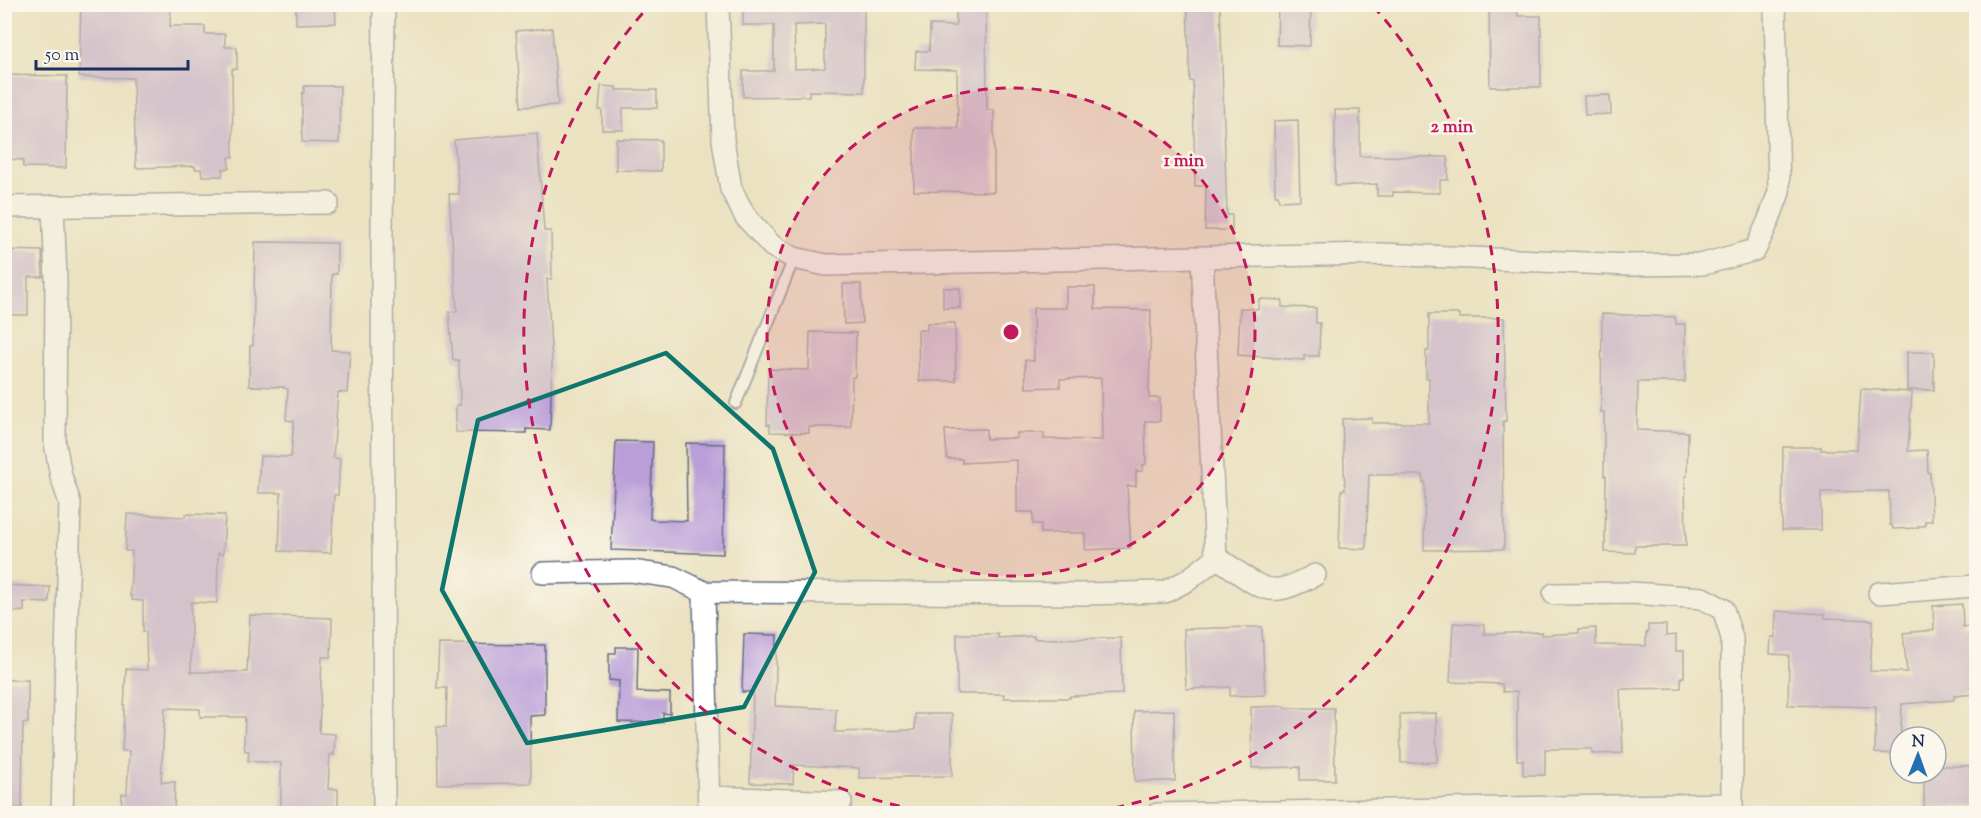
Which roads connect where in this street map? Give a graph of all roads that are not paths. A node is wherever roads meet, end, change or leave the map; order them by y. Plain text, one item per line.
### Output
1 (384, 4) edge
2 (718, 4) edge
3 (1775, 4) edge
4 (328, 203) dead end
5 (53, 206) junction
6 (4, 207) edge
7 (1202, 257) junction
8 (794, 258) junction
9 (736, 402) dead end
10 (1216, 558) junction
11 (543, 573) dead end
12 (1315, 575) dead end
13 (1977, 586) edge
14 (704, 592) junction
15 (1879, 593) dead end
16 (1554, 594) dead end
17 (841, 802) dead end
18 (709, 805) edge
19 (1731, 809) edge
20 (1471, 811) edge
21 (1304, 812) edge
22 (62, 813) edge
23 (384, 813) edge
24 (1157, 813) edge

1 - 23 street
2 - 8 street
3 - 7 street
4 - 5 street
5 - 6 street
5 - 22 street
7 - 8 street
7 - 10 street
8 - 9 lane
10 - 12 street
10 - 14 street
11 - 14 street
13 - 15 street
14 - 18 street
16 - 19 street
17 - 18 street
19 - 20 street
20 - 21 street
21 - 24 street

